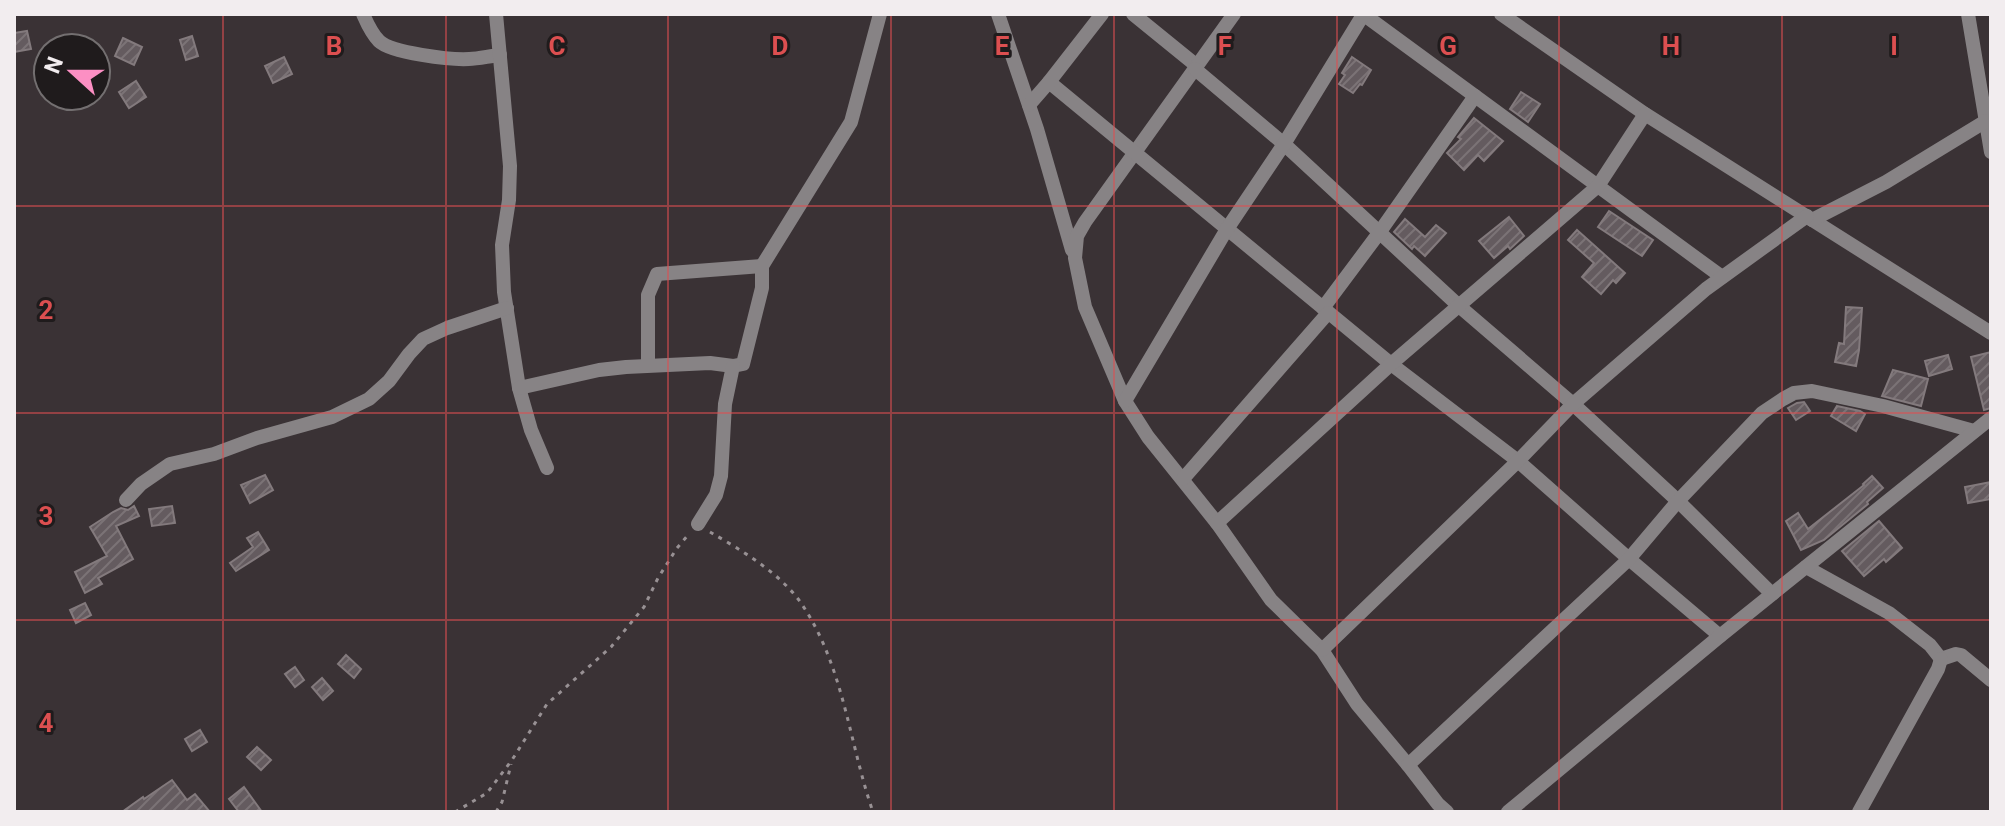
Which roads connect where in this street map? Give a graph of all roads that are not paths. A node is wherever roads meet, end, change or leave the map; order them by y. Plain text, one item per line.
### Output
1 (363, 14) edge
2 (496, 14) edge
3 (880, 14) edge
4 (998, 14) edge
5 (1102, 14) edge
6 (1133, 14) edge
7 (1234, 14) edge
8 (1363, 14) edge
9 (1501, 14) edge
10 (1968, 14) edge
11 (500, 55) junction
12 (1196, 68) junction
13 (1049, 82) junction
14 (1475, 96) junction
15 (1029, 105) junction
16 (1645, 114) junction
17 (1986, 121) junction
18 (1284, 144) junction
19 (1991, 152) edge
20 (1135, 153) junction
21 (1598, 186) junction
22 (1810, 218) junction
23 (1227, 229) junction
24 (1379, 233) junction
25 (1075, 258) junction
26 (762, 266) junction
27 (1722, 277) junction
28 (1459, 306) junction
29 (507, 308) junction
30 (1325, 310) junction
31 (1991, 333) edge
32 (1391, 364) junction
33 (648, 365) junction
34 (733, 366) junction
35 (519, 388) junction
36 (1125, 401) junction
37 (1573, 404) junction
38 (1991, 418) edge
39 (1974, 431) junction
40 (1518, 461) junction
41 (547, 468) dead end
42 (1183, 479) junction
43 (126, 500) dead end
44 (1678, 501) junction
45 (1217, 523) junction
46 (698, 524) road end
47 (1629, 559) junction
48 (1806, 567) junction
49 (1772, 594) junction
50 (1720, 636) junction
51 (1322, 650) junction
52 (1941, 659) junction
53 (1991, 680) edge
54 (1408, 765) junction
55 (1447, 812) edge
56 (1508, 812) edge
57 (1859, 812) edge

1 - 11 street
2 - 11 street
3 - 26 street
4 - 15 street
5 - 13 street
6 - 12 street
7 - 12 street
8 - 14 street
8 - 18 street
9 - 16 street
10 - 17 street
11 - 29 street
12 - 18 street
12 - 20 street
13 - 15 street
13 - 20 street
14 - 21 street
14 - 24 street
15 - 25 street
16 - 21 street
16 - 22 street
17 - 19 street
17 - 22 street
18 - 23 street
18 - 24 street
20 - 23 street
20 - 25 street
21 - 27 street
21 - 28 street
22 - 27 street
22 - 31 street
23 - 30 street
23 - 36 street
24 - 28 street
24 - 30 street
25 - 36 street
26 - 33 street
26 - 34 street
27 - 37 street
28 - 32 street
28 - 37 street
29 - 35 street
29 - 43 street
30 - 32 street
30 - 42 street
32 - 40 street
32 - 45 street
33 - 34 street
33 - 35 street
34 - 46 street
35 - 41 street
36 - 42 street
37 - 40 street
37 - 44 street
38 - 39 street
39 - 44 street
39 - 48 street
40 - 47 street
40 - 51 street
42 - 45 street
44 - 47 street
44 - 49 street
45 - 51 street
47 - 50 street
47 - 54 street
48 - 49 street
48 - 52 street
49 - 50 street
50 - 56 street
51 - 54 street
52 - 53 street
52 - 57 street
54 - 55 street

